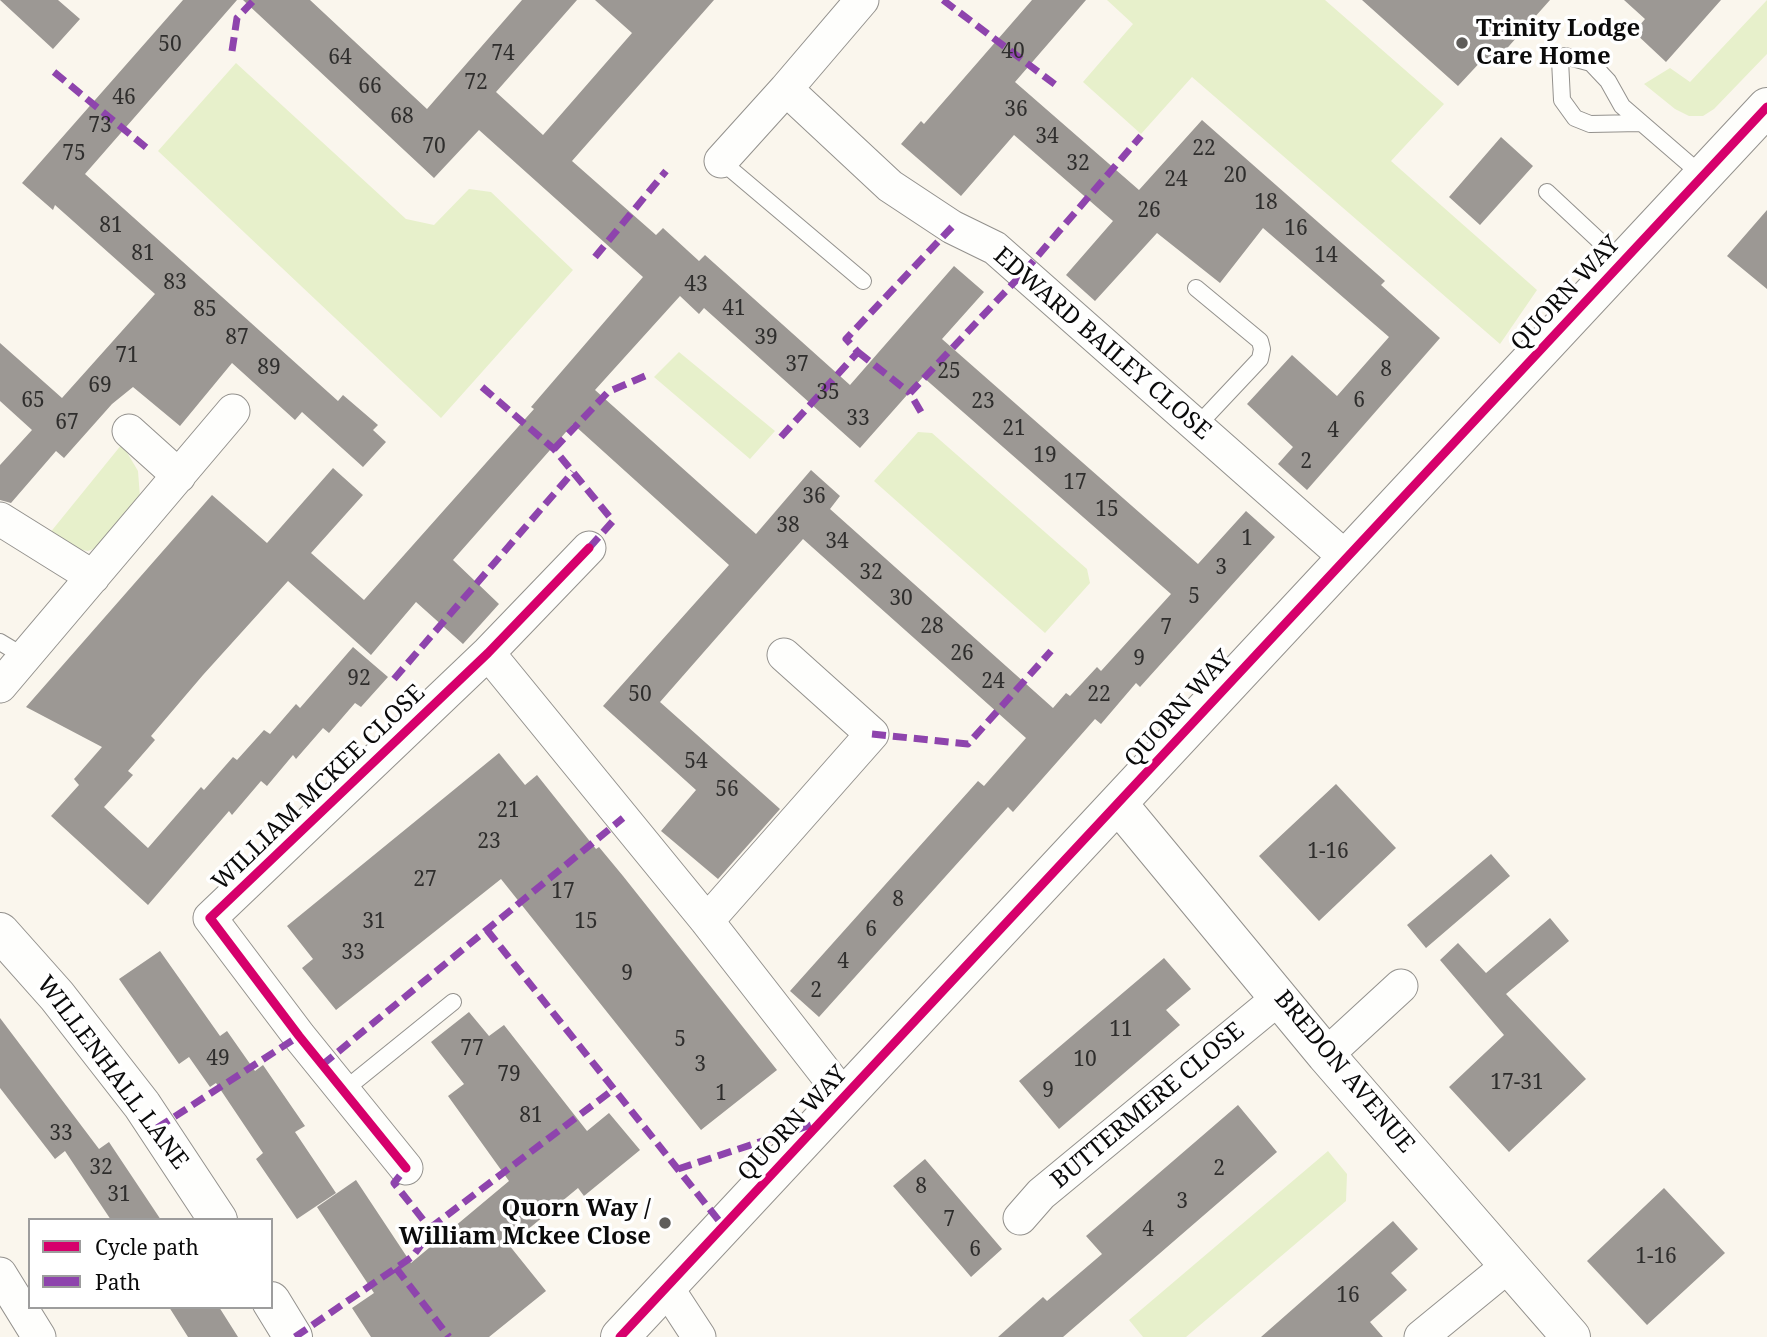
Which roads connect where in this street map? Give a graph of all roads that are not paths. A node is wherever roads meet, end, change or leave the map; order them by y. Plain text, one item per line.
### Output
1 (862, 0) edge
2 (786, 89) junction
3 (1765, 115) edge
4 (1640, 123) junction
5 (721, 161) joint
6 (1703, 176) junction
7 (1547, 192) dead end
8 (1622, 262) junction
9 (863, 281) dead end
10 (1196, 288) dead end
11 (233, 411) dead end
12 (1197, 426) junction
13 (129, 431) dead end
14 (179, 476) junction
15 (0, 519) edge
16 (589, 548) dead end
17 (1345, 557) junction
18 (93, 577) junction
19 (12, 649) edge
20 (488, 653) junction
21 (784, 655) dead end
22 (0, 686) edge
23 (1119, 805) junction
24 (707, 921) junction
25 (0, 932) edge
26 (1401, 986) dead end
27 (1280, 997) junction
28 (453, 1002) dead end
29 (1326, 1055) junction
30 (343, 1091) junction
31 (845, 1098) junction
32 (406, 1168) dead end
33 (217, 1218) edge
34 (1020, 1218) dead end
35 (1509, 1265) junction
36 (0, 1274) edge
37 (667, 1289) junction
38 (273, 1304) edge
39 (39, 1337) edge
40 (293, 1337) edge
41 (620, 1337) edge
42 (699, 1337) edge
43 (1421, 1337) edge
44 (1572, 1337) edge

1 - 2 street
2 - 5 street
2 - 12 street, EDWARD BAILEY CLOSE
3 - 6 street, QUORN WAY
4 - 4 lane
4 - 6 lane
5 - 9 lane
6 - 8 street, QUORN WAY
7 - 8 lane
8 - 17 street, QUORN WAY
10 - 12 lane
11 - 14 street
12 - 17 street, EDWARD BAILEY CLOSE
13 - 14 street
14 - 18 street
15 - 18 street
16 - 20 street, WILLIAM MCKEE CLOSE
17 - 23 street, QUORN WAY
18 - 19 street
19 - 22 street
20 - 24 street
20 - 30 street, WILLIAM MCKEE CLOSE
21 - 24 street
23 - 27 street, BREDON AVENUE
23 - 31 street, QUORN WAY
24 - 31 street
25 - 33 street, WILLENHALL LANE
26 - 29 street
27 - 29 street, BREDON AVENUE
27 - 34 street, BUTTERMERE CLOSE
28 - 30 lane
29 - 35 street, BREDON AVENUE
30 - 32 street, WILLIAM MCKEE CLOSE
31 - 37 street, QUORN WAY
35 - 43 street
35 - 44 street, BREDON AVENUE
36 - 39 street
37 - 41 street, QUORN WAY
37 - 42 street
38 - 40 street

